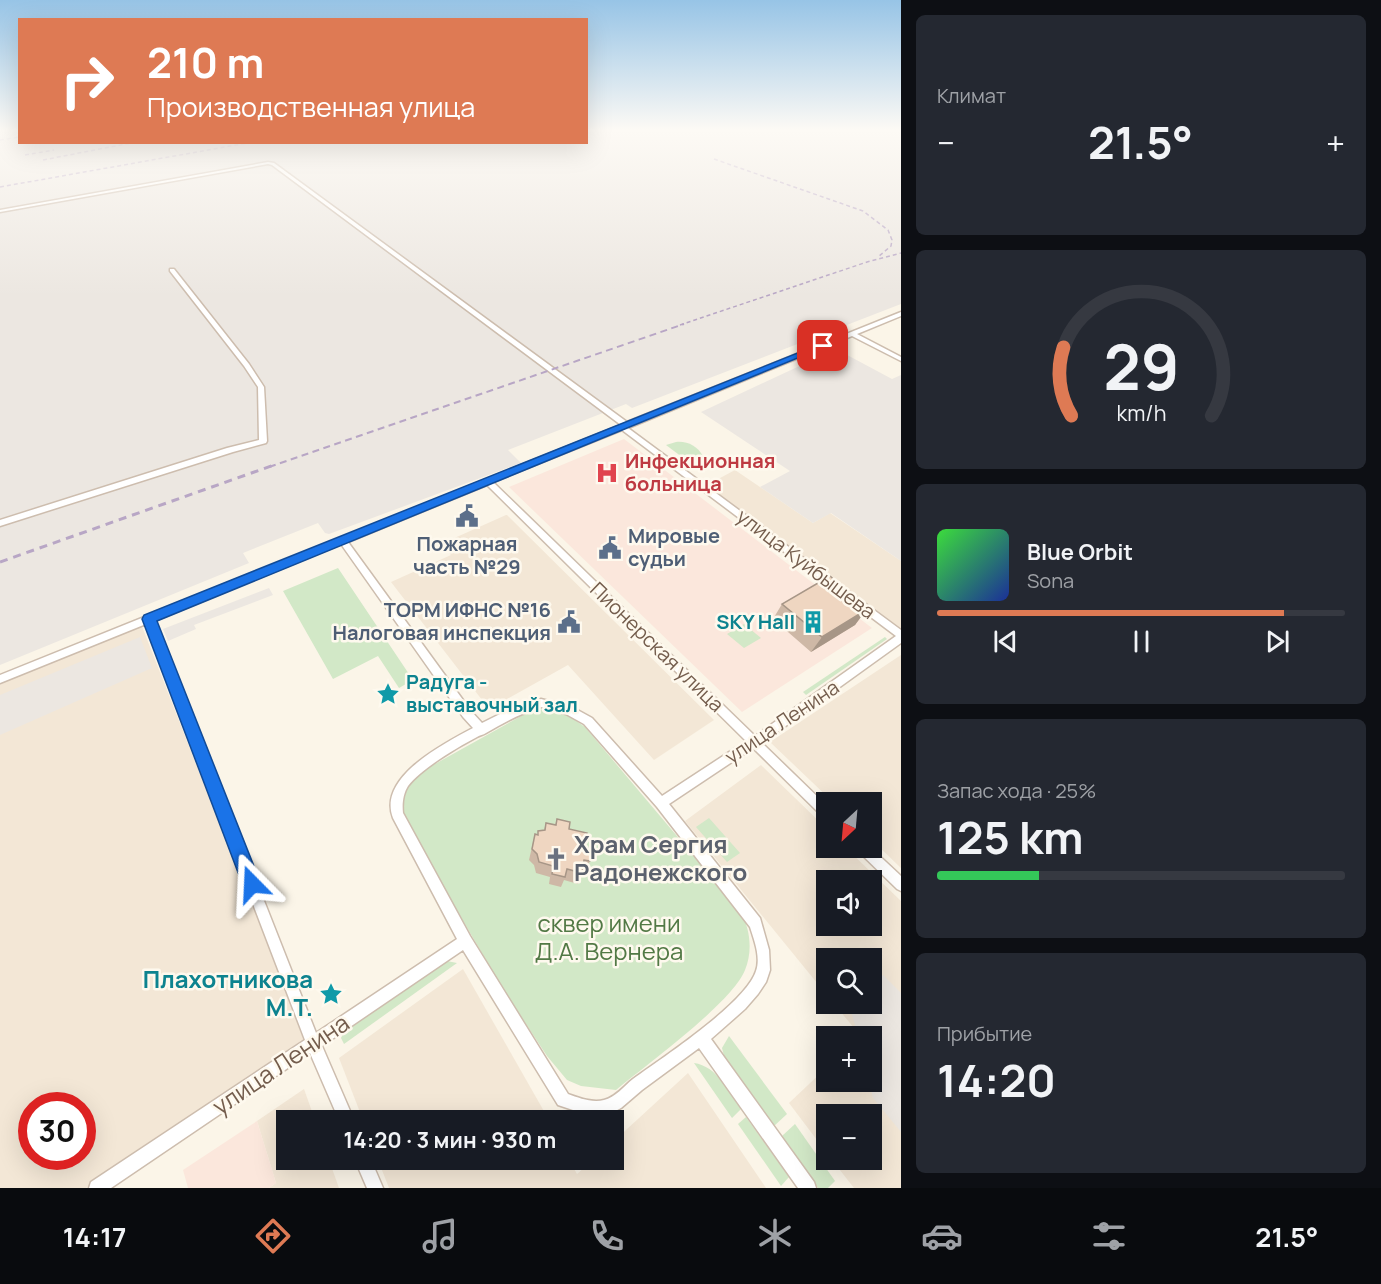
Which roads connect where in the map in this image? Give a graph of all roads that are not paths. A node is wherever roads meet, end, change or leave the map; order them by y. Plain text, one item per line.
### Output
1 (148, 184) edge
2 (300, 184) edge
3 (0, 211) edge
4 (172, 270) dead end
5 (901, 314) edge
6 (852, 334) junction
7 (901, 358) edge
8 (626, 427) junction
9 (488, 482) junction
10 (0, 523) edge
11 (342, 540) junction
12 (149, 619) junction
13 (901, 637) edge
14 (0, 679) edge
15 (482, 730) junction
16 (754, 742) junction
17 (816, 802) edge
18 (661, 803) junction
19 (873, 858) edge
20 (901, 885) edge
21 (465, 940) junction
22 (700, 1038) junction
23 (315, 1044) junction
24 (343, 1110) edge
25 (367, 1170) edge
26 (97, 1188) edge
27 (375, 1188) edge
28 (808, 1188) edge

1 - 3 street, улица Куйбышева
2 - 8 street, улица Куйбышева
4 - 10 street
5 - 6 street
6 - 7 street
6 - 8 street
8 - 9 street
8 - 13 street, улица Куйбышева
9 - 11 street
9 - 16 street, Пионерская улица
11 - 12 street
11 - 15 street
12 - 14 street
12 - 23 street
13 - 16 street, улица Ленина
15 - 18 street
15 - 21 street
16 - 17 street, Пионерская улица
16 - 18 street, улица Ленина
18 - 22 street
19 - 20 street
21 - 22 street
21 - 23 street, улица Ленина
22 - 28 street
23 - 24 street
23 - 26 street, улица Ленина
25 - 27 street

